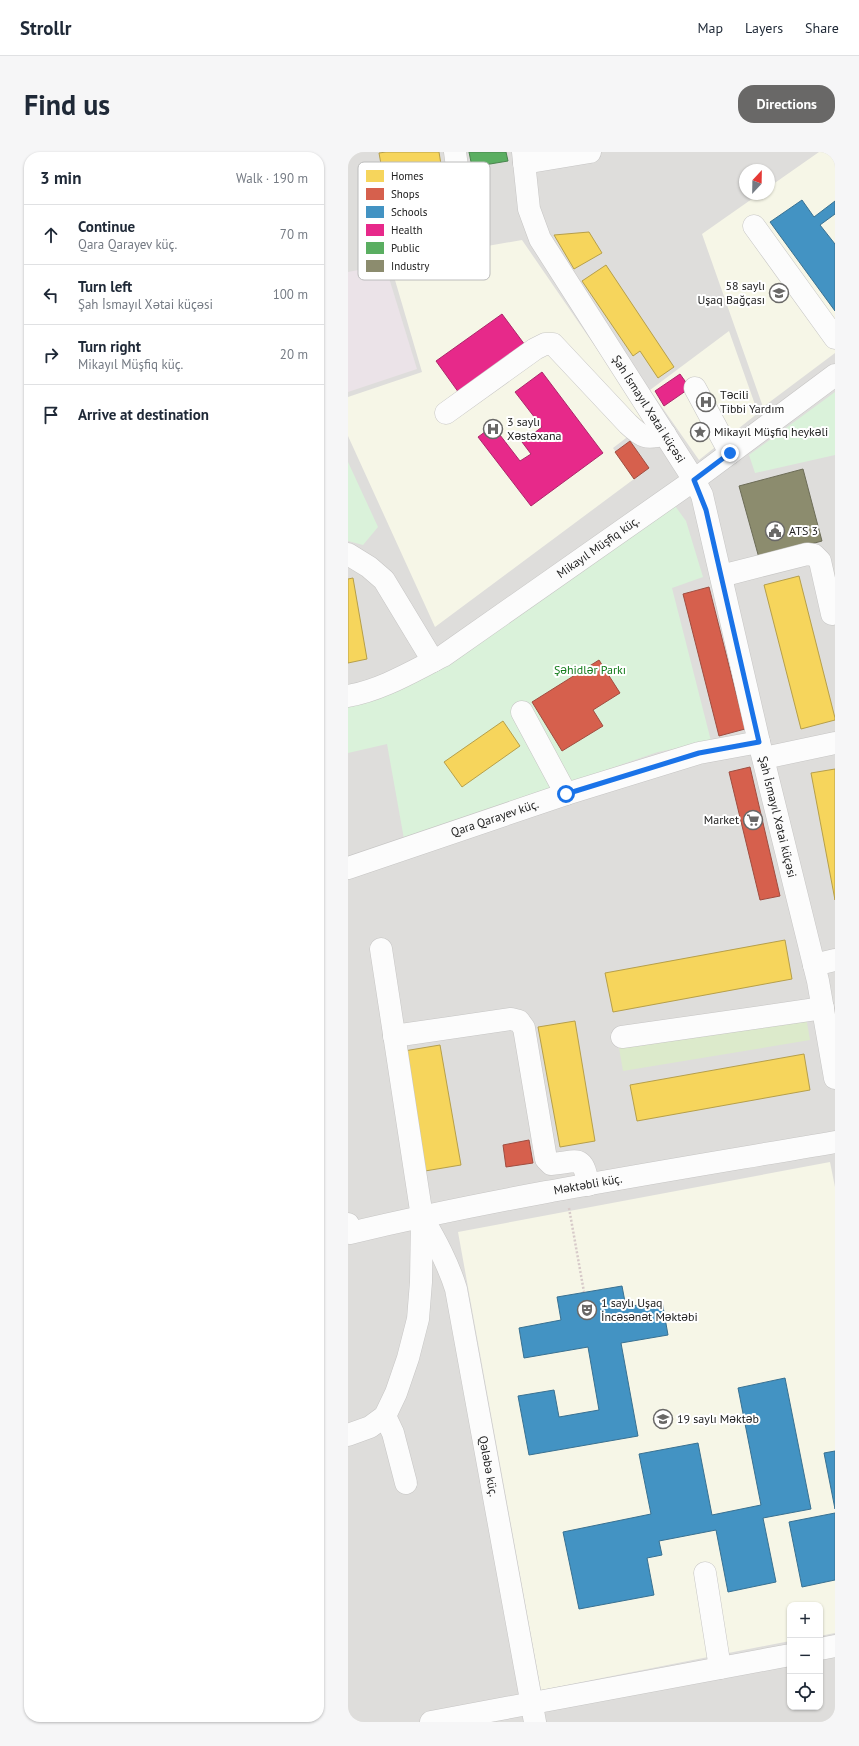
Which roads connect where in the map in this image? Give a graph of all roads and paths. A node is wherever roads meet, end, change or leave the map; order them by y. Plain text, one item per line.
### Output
1 (455, 152) edge
2 (590, 152) edge
3 (523, 158) edge
4 (456, 162) edge
5 (754, 226) dead end
6 (835, 336) edge
7 (835, 375) edge
8 (695, 388) dead end
9 (446, 413) dead end
10 (664, 434) junction
11 (730, 453) junction
12 (694, 480) junction
13 (348, 554) edge
14 (721, 576) junction
15 (834, 618) edge
16 (433, 661) junction
17 (356, 695) edge
18 (522, 712) dead end
19 (835, 743) edge
20 (761, 750) junction
21 (566, 794) junction
22 (348, 868) edge
23 (381, 949) dead end
24 (825, 962) edge
25 (823, 1008) junction
26 (394, 1036) junction
27 (622, 1037) dead end
28 (835, 1078) edge
29 (835, 1142) edge
30 (588, 1185) junction
31 (566, 1190) junction
32 (422, 1217) junction
33 (349, 1230) edge
34 (584, 1292) dead end
35 (385, 1416) junction
36 (348, 1435) edge
37 (406, 1483) dead end
38 (705, 1574) dead end
39 (835, 1646) edge
40 (823, 1648) edge
41 (787, 1656) edge
42 (720, 1668) junction
43 (534, 1713) edge
44 (431, 1722) edge

1 - 4 street
2 - 3 street
3 - 10 street, Şah İsmayıl Xətai küçəsi
5 - 6 street
7 - 11 street, Mikayıl Müşfiq küç.
8 - 11 street
9 - 10 street
10 - 12 street, Şah İsmayıl Xətai küçəsi
11 - 12 street, Mikayıl Müşfiq küç.
12 - 14 street, Şah İsmayıl Xətai küçəsi
12 - 16 street, Mikayıl Müşfiq küç.
13 - 16 street
14 - 15 street
14 - 20 street, Şah İsmayıl Xətai küçəsi
16 - 17 street, Mikayıl Müşfiq küç.
18 - 21 street
19 - 20 street, Qara Qarayev küç.
20 - 21 street, Qara Qarayev küç.
20 - 24 street, Şah İsmayıl Xətai küçəsi
21 - 22 street, Qara Qarayev küç.
23 - 26 street
24 - 25 street, Şah İsmayıl Xətai küçəsi
25 - 27 street
25 - 28 street, Şah İsmayıl Xətai küçəsi
26 - 30 street
26 - 32 street
29 - 30 street, Məktəbli küç.
30 - 31 street, Məktəbli küç.
31 - 32 street, Məktəbli küç.
31 - 34 path
32 - 33 street, Məktəbli küç.
32 - 35 street
32 - 43 street, Qələbə küç.
35 - 36 street
35 - 37 street
38 - 42 street
39 - 40 street
41 - 42 street
42 - 43 street
43 - 44 street

